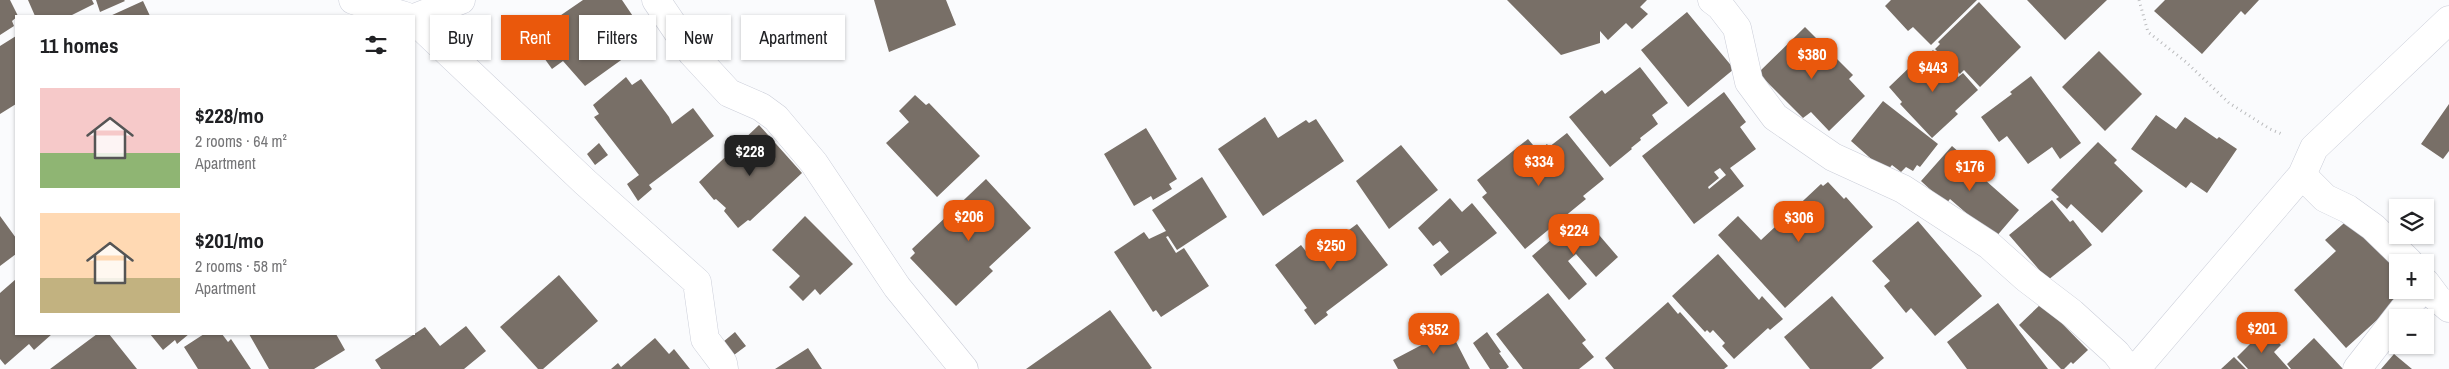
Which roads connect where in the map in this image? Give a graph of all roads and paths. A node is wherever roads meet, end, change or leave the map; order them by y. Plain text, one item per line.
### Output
1 (353, 0) edge
2 (396, 0) edge
3 (461, 0) edge
4 (656, 0) edge
5 (1712, 0) edge
6 (2139, 0) edge
7 (401, 15) edge
8 (409, 15) edge
9 (415, 19) edge
10 (415, 20) edge
11 (2449, 20) edge
12 (2314, 148) junction
13 (2302, 175) junction
14 (2401, 254) edge
15 (2434, 295) edge
16 (2413, 299) edge
17 (2449, 308) edge
18 (724, 369) edge
19 (964, 369) edge
20 (2128, 369) edge
21 (2136, 369) edge
22 (2356, 369) edge

1 - 7 street
2 - 8 street
3 - 9 street
4 - 19 street
5 - 20 street
6 - 12 path
10 - 18 street
11 - 12 street
12 - 13 street
13 - 14 street
13 - 21 street
15 - 17 street
16 - 22 street

